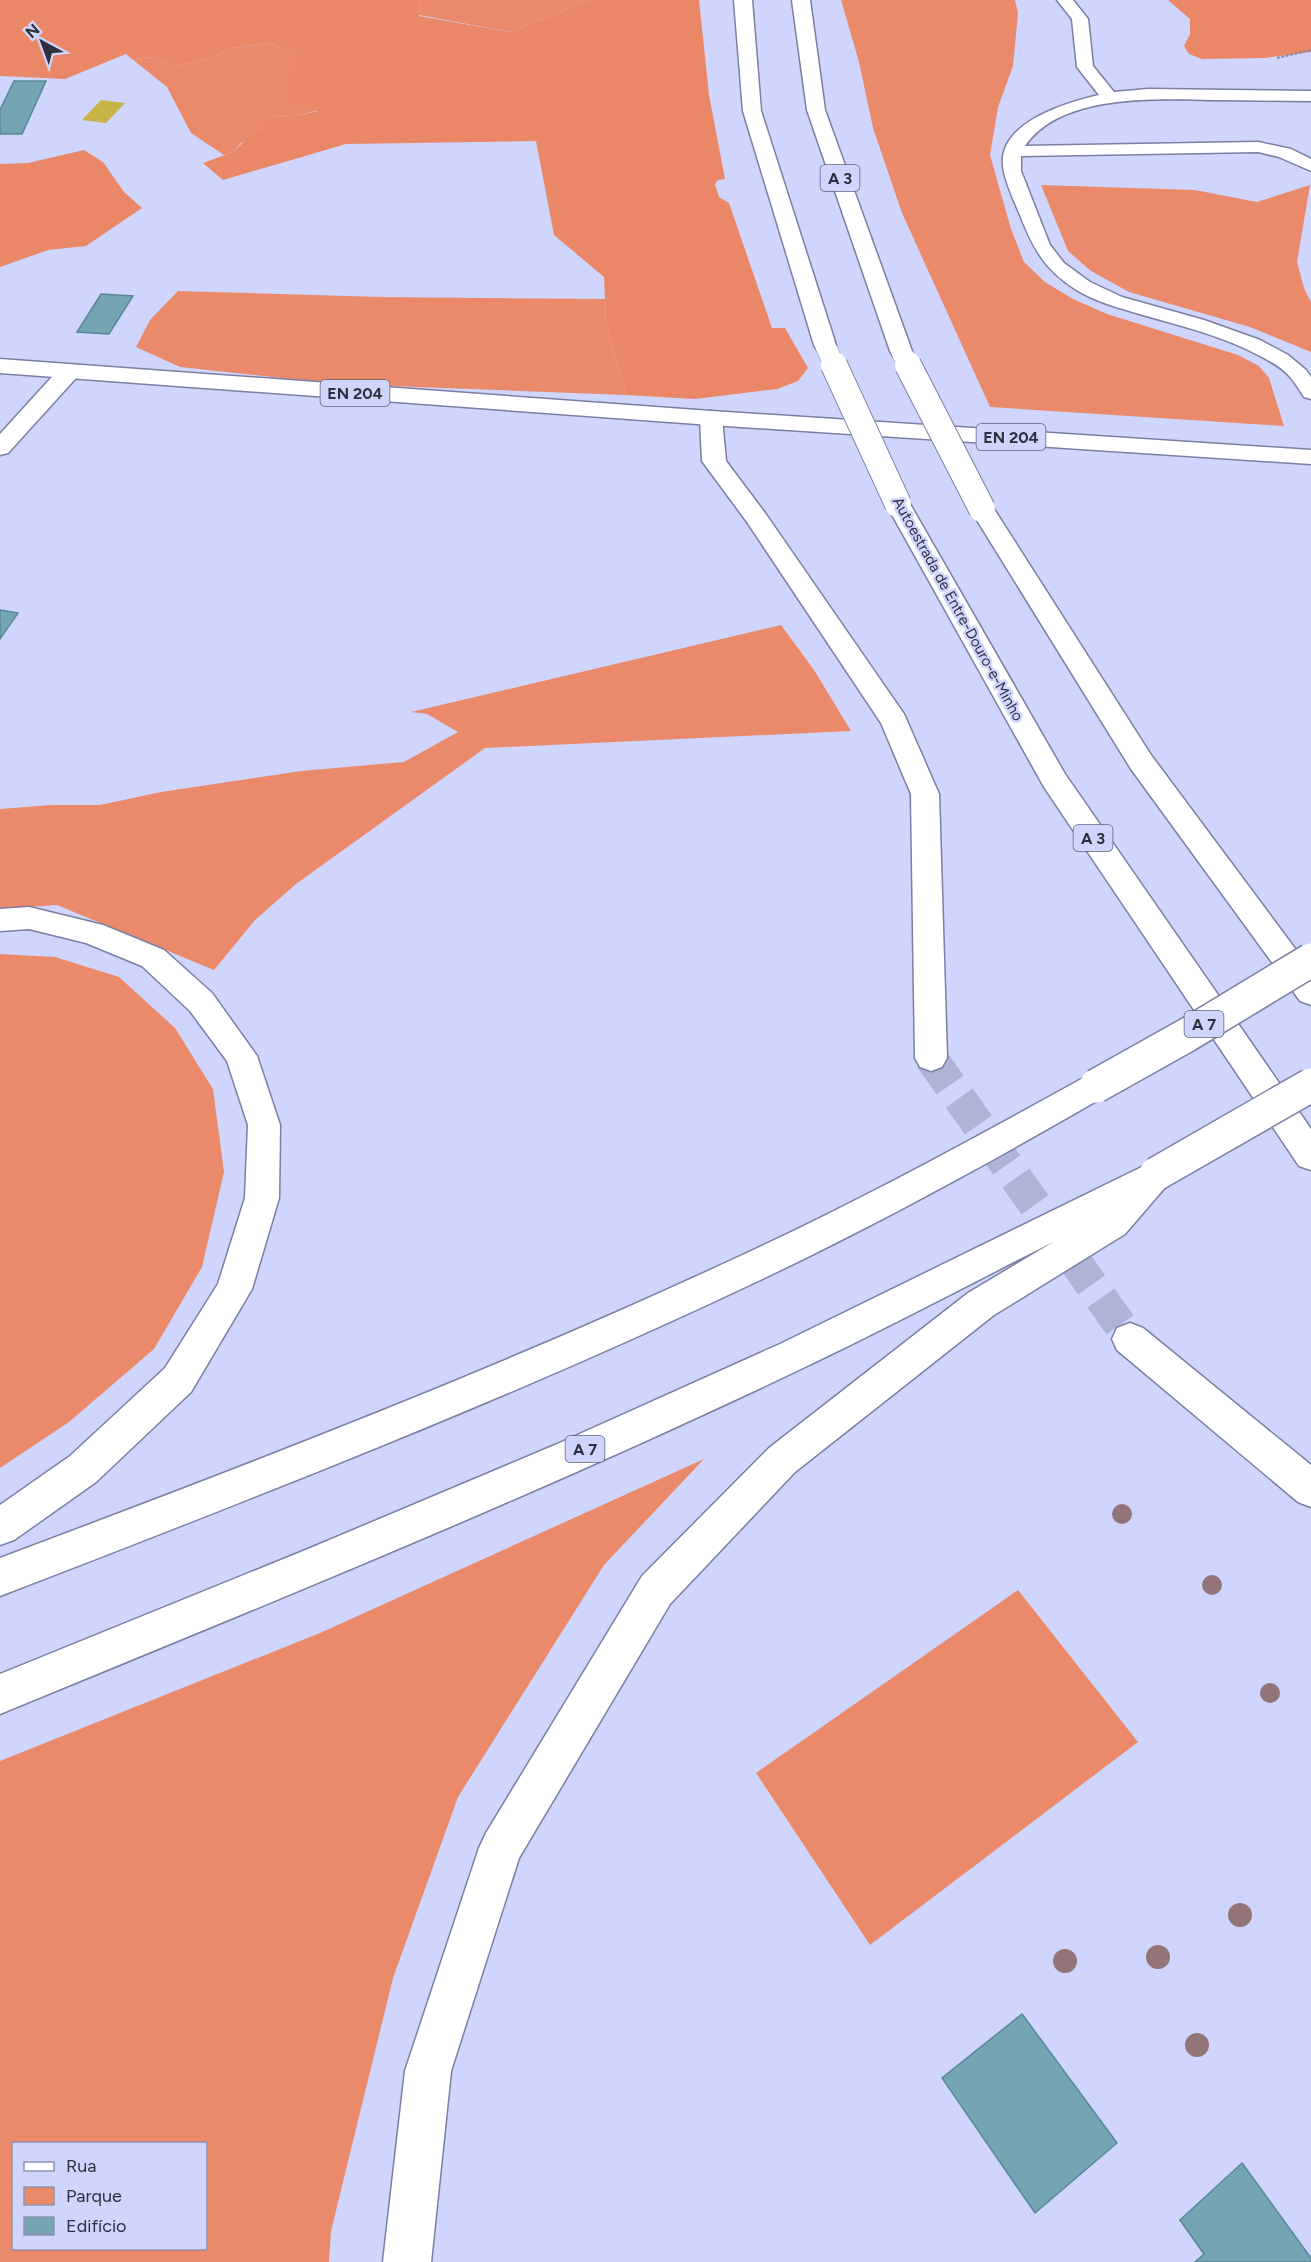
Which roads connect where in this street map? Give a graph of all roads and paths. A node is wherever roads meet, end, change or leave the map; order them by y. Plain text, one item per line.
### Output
1 (743, 0) edge
2 (801, 0) edge
3 (1065, 0) edge
4 (1311, 96) edge
5 (1110, 97) junction
6 (1012, 151) junction
7 (1311, 166) edge
8 (0, 366) edge
9 (68, 373) junction
10 (1311, 393) edge
11 (711, 418) junction
12 (0, 448) edge
13 (1311, 457) edge
14 (0, 920) edge
15 (1311, 960) edge
16 (1311, 993) edge
17 (931, 1058) tunnel mouth
18 (1311, 1085) edge
19 (1311, 1156) edge
20 (1156, 1174) junction
21 (1130, 1339) tunnel mouth
22 (1311, 1489) edge
23 (0, 1527) edge
24 (0, 1577) edge
25 (0, 1694) edge
26 (407, 2262) edge

1 - 19 main road, Autoestrada de Entre-Douro-e-Minho / A 3, bridge
2 - 16 main road, A 3, bridge
3 - 5 lane
4 - 5 lane
5 - 6 lane
6 - 7 lane
6 - 10 lane
8 - 9 main road, EN 204
9 - 11 main road, EN 204
9 - 12 main road
11 - 13 main road, EN 204
11 - 17 main road
14 - 23 main road
15 - 24 main road, A 7, bridge
18 - 20 main road, A 7, bridge
20 - 25 main road, A 7
20 - 26 main road
21 - 22 main road

